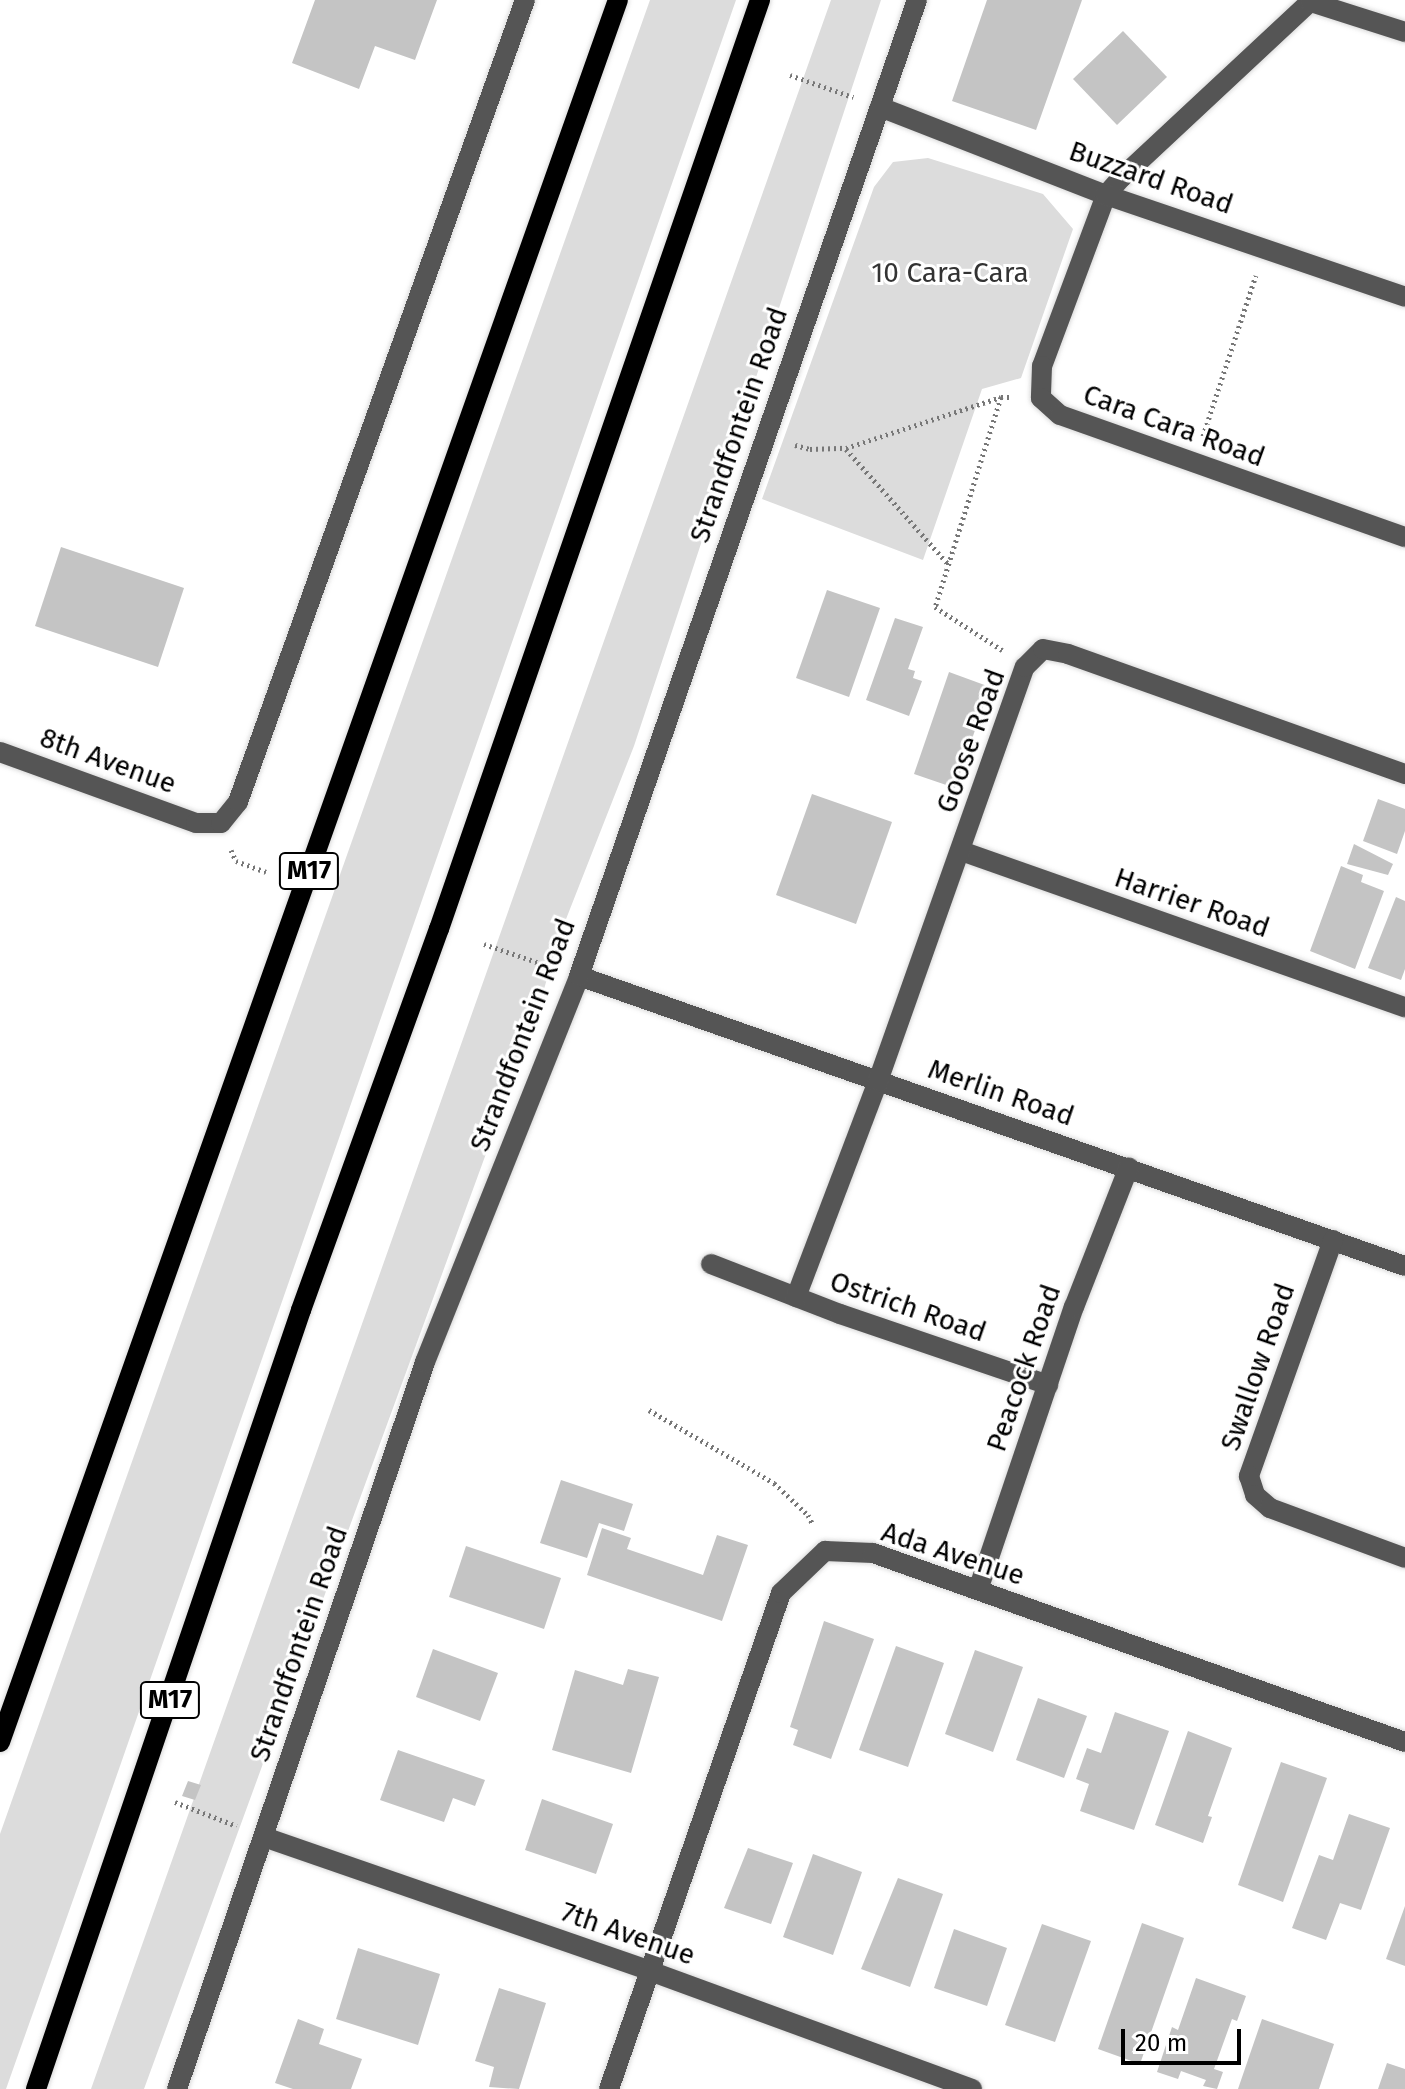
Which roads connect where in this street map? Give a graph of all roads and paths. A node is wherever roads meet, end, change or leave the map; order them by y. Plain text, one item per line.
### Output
1 (525, 0) edge
2 (618, 0) edge
3 (760, 0) edge
4 (917, 0) edge
5 (1312, 1) edge
6 (1405, 32) edge
7 (790, 75) dead end
8 (880, 107) junction
9 (1106, 195) junction
10 (1265, 247) junction
11 (1405, 297) edge
12 (1001, 397) junction
13 (1041, 398) junction
14 (764, 436) junction
15 (846, 448) junction
16 (1194, 464) junction
17 (1405, 537) edge
18 (949, 565) junction
19 (1025, 667) junction
20 (0, 752) edge
21 (1405, 774) edge
22 (221, 823) junction
23 (961, 851) junction
24 (266, 872) dead end
25 (484, 944) dead end
26 (579, 976) junction
27 (1405, 1007) edge
28 (878, 1081) junction
29 (1129, 1167) junction
30 (1333, 1240) junction
31 (711, 1264) dead end
32 (1405, 1266) edge
33 (796, 1297) junction
34 (1048, 1385) junction
35 (649, 1410) dead end
36 (825, 1551) junction
37 (1405, 1558) edge
38 (978, 1590) junction
39 (0, 1742) edge
40 (1405, 1742) edge
41 (175, 1802) dead end
42 (264, 1837) junction
43 (650, 1971) junction
44 (36, 2089) edge
45 (177, 2089) edge
46 (609, 2089) edge
47 (972, 2089) edge

1 - 22 street
2 - 39 main road, M17
3 - 44 main road, M17
4 - 8 street, Strandfontein Road
5 - 6 street
5 - 9 street
7 - 8 path
8 - 9 street, Buzzard Road
8 - 14 street, Strandfontein Road
9 - 10 street, Buzzard Road
9 - 13 street, Cara Cara Road
10 - 11 street, Buzzard Road
10 - 16 path
12 - 13 path
12 - 15 path
12 - 18 path
13 - 16 street, Cara Cara Road
14 - 15 path
14 - 26 street, Strandfontein Road
15 - 18 path
16 - 17 street, Cara Cara Road
18 - 19 path
19 - 21 street, Goose Road
19 - 23 street, Goose Road
20 - 22 street, 8th Avenue
22 - 24 path
23 - 27 street, Harrier Road
23 - 28 street, Goose Road
25 - 26 path
26 - 28 street, Merlin Road
26 - 42 street, Strandfontein Road
28 - 29 street, Merlin Road
28 - 33 street, Ostrich Road
29 - 30 street, Merlin Road
29 - 34 street, Peacock Road
30 - 32 street, Merlin Road
30 - 37 street, Swallow Road
31 - 33 street, Ostrich Road
33 - 34 street, Ostrich Road
34 - 38 street, Peacock Road
35 - 36 path
36 - 38 street, Ada Avenue
36 - 43 street
38 - 40 street, Ada Avenue
41 - 42 path
42 - 43 street, 7th Avenue
42 - 45 street, Strandfontein Road
43 - 46 street
43 - 47 street, 7th Avenue

